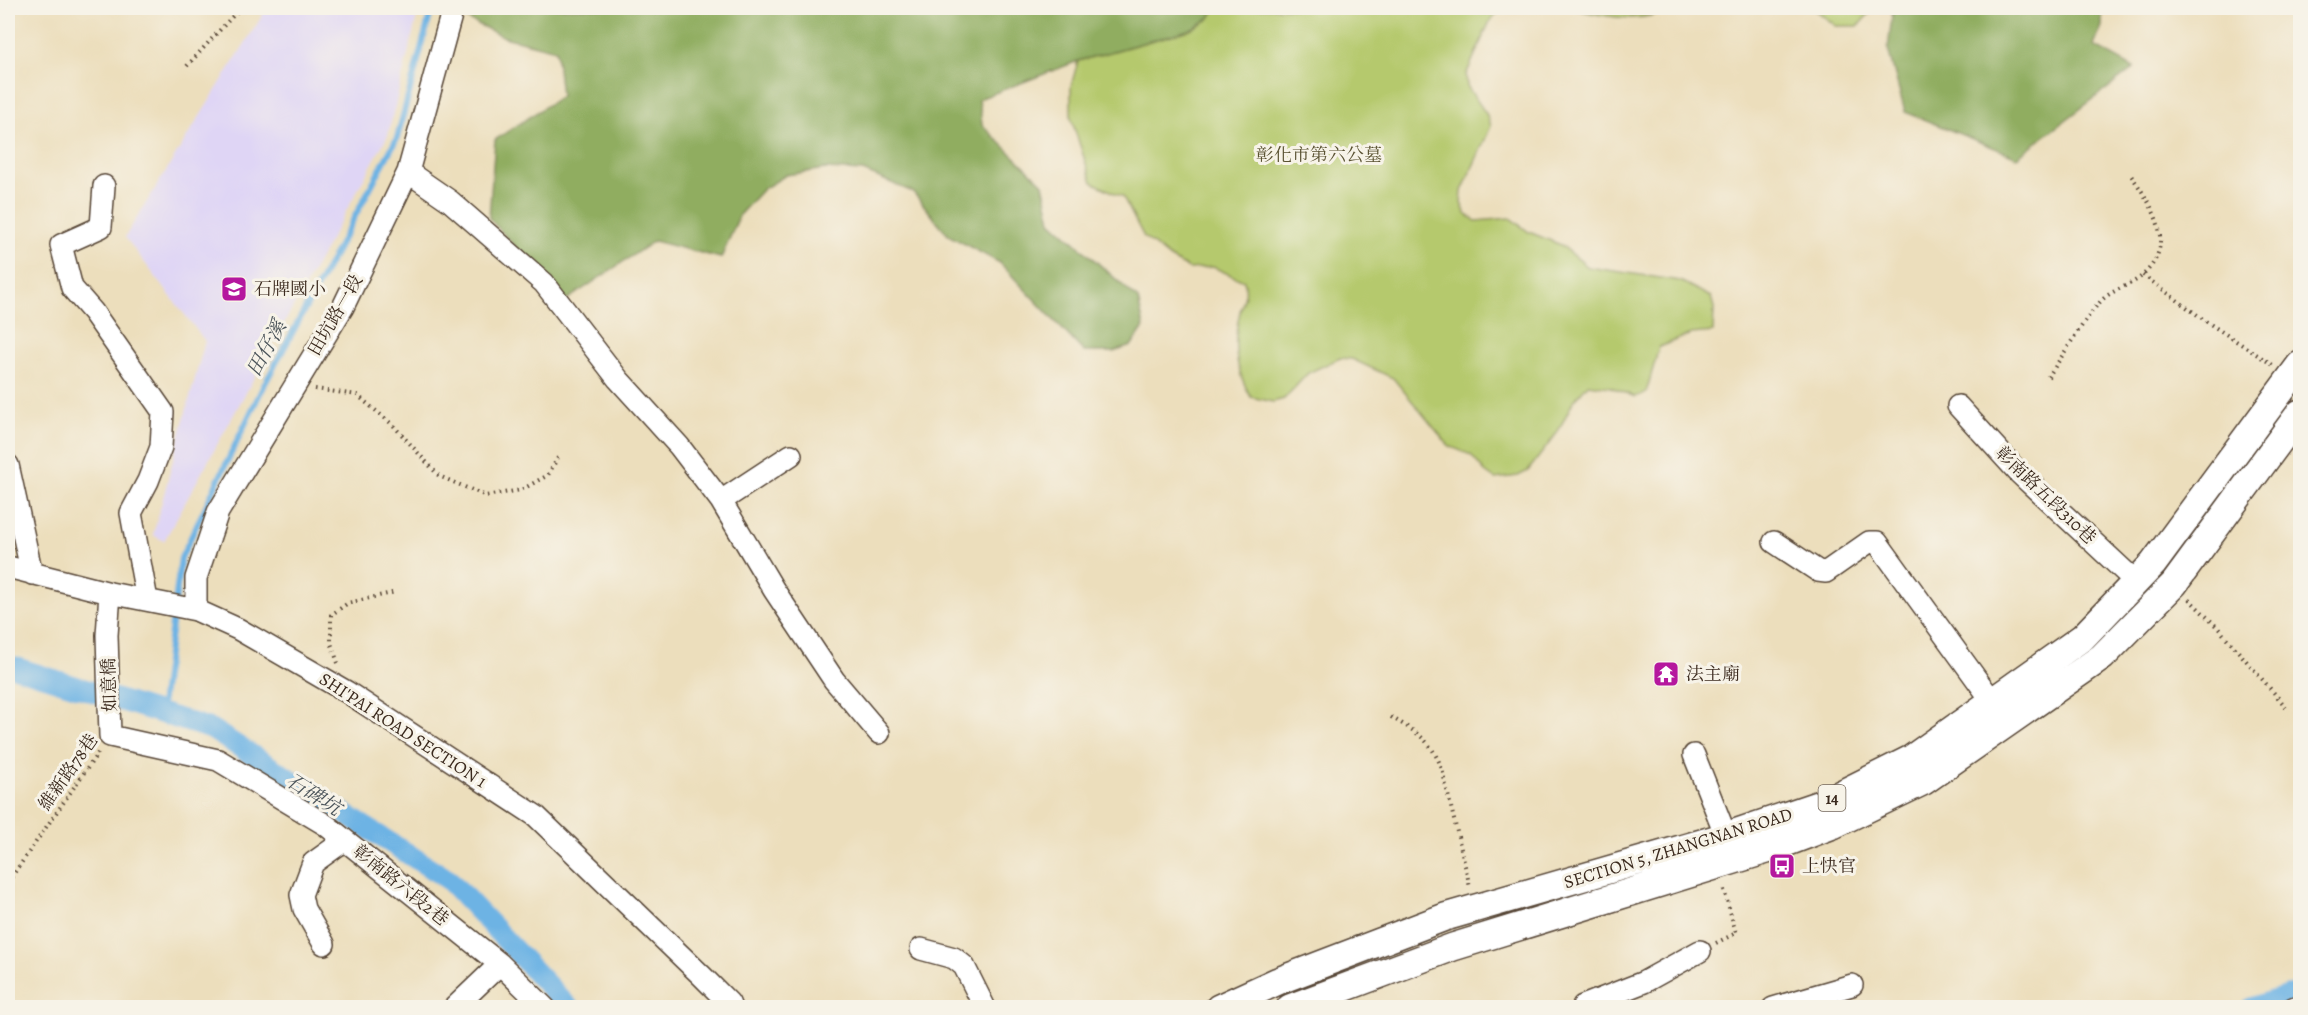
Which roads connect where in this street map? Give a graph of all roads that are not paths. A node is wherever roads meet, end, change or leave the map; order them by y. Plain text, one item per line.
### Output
1 (453, 8) edge
2 (408, 172) junction
3 (104, 186) dead end
4 (2296, 371) edge
5 (1958, 406) dead end
6 (2301, 413) edge
7 (790, 455) dead end
8 (8, 465) edge
9 (721, 501) junction
10 (1774, 542) dead end
11 (8, 567) edge
12 (32, 574) junction
13 (2136, 582) junction
14 (110, 593) junction
15 (147, 600) junction
16 (196, 610) junction
17 (1993, 702) junction
18 (879, 733) dead end
19 (110, 736) joint
20 (1694, 755) dead end
21 (1726, 837) junction
22 (345, 840) junction
23 (1718, 867) junction
24 (324, 944) dead end
25 (921, 949) dead end
26 (1700, 951) road end
27 (500, 964) junction
28 (1852, 985) dead end
29 (2301, 1005) edge
30 (1582, 1007) edge
31 (454, 1008) edge
32 (545, 1008) edge
33 (731, 1008) edge
34 (985, 1008) edge
35 (1219, 1008) edge
36 (1290, 1008) edge
37 (1773, 1008) edge
38 (2293, 1008) edge

1 - 2 street, 田坑路一段
2 - 9 street
2 - 16 street, 田坑路一段
3 - 15 street
4 - 13 main road, SECTION 5, ZHANGNAN ROAD / 14
5 - 13 street, 彰南路五段310巷
6 - 23 main road, SECTION 5, ZHANGNAN ROAD / 14
7 - 9 street
8 - 12 street
9 - 18 street
10 - 17 street
11 - 12 street, SHI'PAI ROAD SECTION 1
12 - 14 street, SHI'PAI ROAD SECTION 1
13 - 17 main road, SECTION 5, ZHANGNAN ROAD / 14
14 - 15 street, SHI'PAI ROAD SECTION 1
14 - 19 street, 如意橋
15 - 16 street, SHI'PAI ROAD SECTION 1
16 - 33 street, SHI'PAI ROAD SECTION 1
17 - 21 main road, SECTION 5, ZHANGNAN ROAD / 14
19 - 22 street, 彰南路六段2巷
20 - 21 street
21 - 23 street
21 - 35 main road, SECTION 5, ZHANGNAN ROAD / 14
22 - 24 street
22 - 27 street, 彰南路六段2巷
23 - 36 main road, SECTION 5, ZHANGNAN ROAD / 14
25 - 34 street
26 - 30 street
27 - 31 street
27 - 32 street, 彰南路六段2巷
28 - 37 street
29 - 38 street

